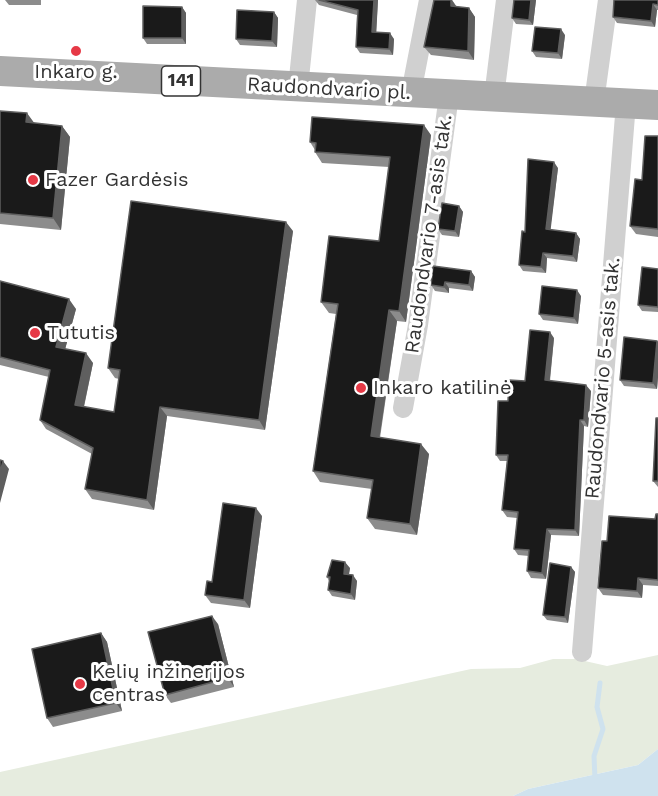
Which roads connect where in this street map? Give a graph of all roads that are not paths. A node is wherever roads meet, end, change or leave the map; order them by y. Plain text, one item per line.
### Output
1 (307, 0) edge
2 (429, 0) edge
3 (506, 0) edge
4 (608, 0) edge
5 (0, 71) edge
6 (298, 88) junction
7 (411, 93) junction
8 (449, 95) junction
9 (494, 97) junction
10 (594, 102) junction
11 (626, 103) junction
12 (658, 105) edge
13 (403, 408) dead end
14 (582, 652) dead end

1 - 6 street
2 - 7 street
3 - 9 street
4 - 10 street
5 - 6 main road, Raudondvario pl. / 141
6 - 7 main road, Raudondvario pl. / 141
7 - 8 main road, Raudondvario pl. / 141
8 - 9 main road, Raudondvario pl. / 141
8 - 13 street, Raudondvario 7-asis tak.
9 - 10 main road, Raudondvario pl. / 141
10 - 11 main road, Raudondvario pl. / 141
11 - 12 main road, Raudondvario pl. / 141
11 - 14 street, Raudondvario 5-asis tak.

